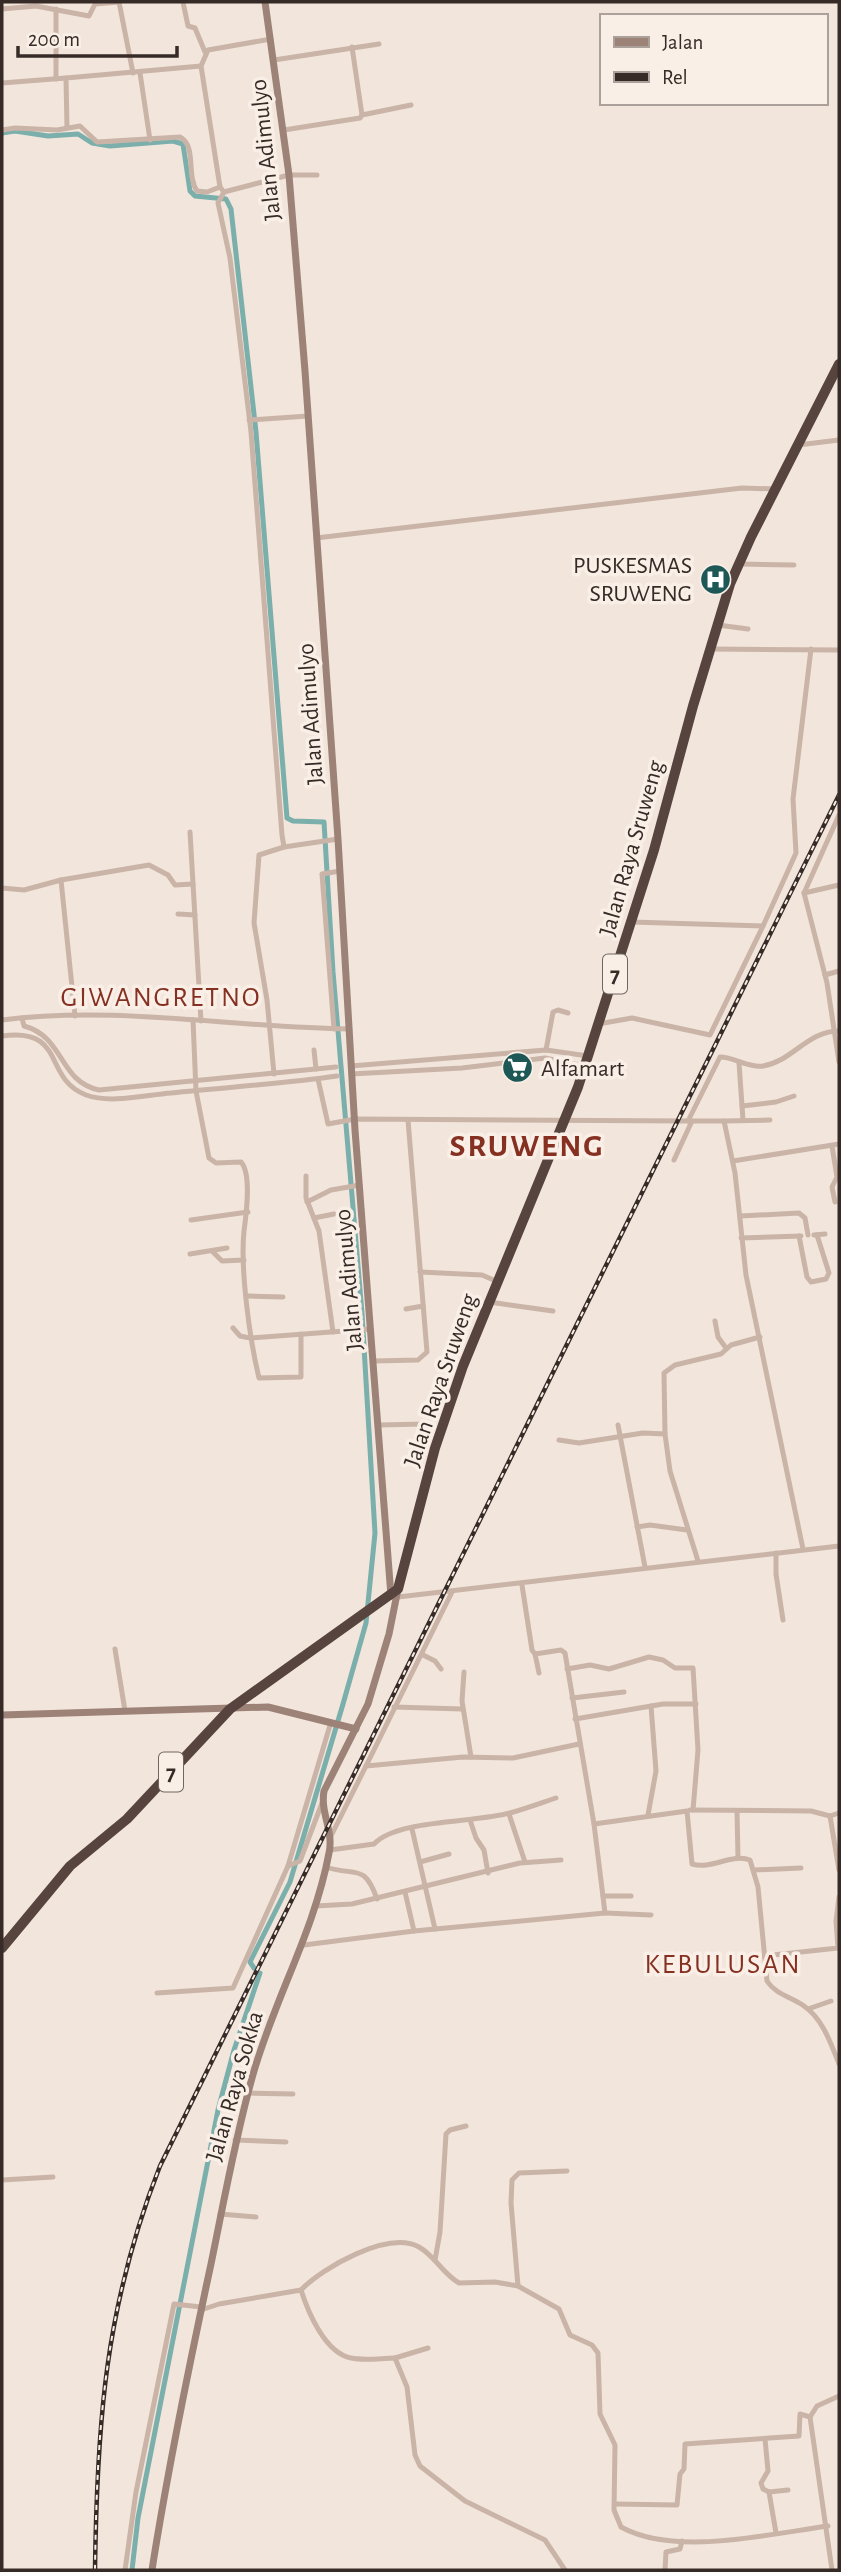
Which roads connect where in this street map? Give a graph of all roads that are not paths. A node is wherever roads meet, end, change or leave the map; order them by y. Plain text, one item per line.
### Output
1 (119, 2) edge
2 (183, 2) edge
3 (265, 2) edge
4 (54, 6) edge
5 (2, 9) edge
6 (271, 39) junction
7 (379, 44) dead end
8 (352, 47) junction
9 (205, 52) junction
10 (274, 60) junction
11 (201, 66) junction
12 (136, 73) junction
13 (66, 78) junction
14 (56, 79) junction
15 (2, 83) edge
16 (411, 105) dead end
17 (362, 115) junction
18 (67, 128) junction
19 (2, 130) edge
20 (284, 130) junction
21 (150, 140) junction
22 (289, 175) junction
23 (317, 175) dead end
24 (221, 193) junction
25 (839, 364) edge
26 (839, 386) edge
27 (827, 387) junction
28 (307, 417) junction
29 (250, 420) junction
30 (839, 440) edge
31 (798, 445) junction
32 (776, 489) junction
33 (316, 538) junction
34 (740, 564) junction
35 (794, 565) dead end
36 (718, 625) junction
37 (748, 629) dead end
38 (710, 649) junction
39 (811, 649) junction
40 (839, 650) edge
41 (839, 815) edge
42 (190, 832) dead end
43 (830, 835) junction
44 (839, 835) edge
45 (338, 839) junction
46 (284, 846) junction
47 (340, 870) junction
48 (61, 880) junction
49 (193, 884) junction
50 (839, 885) edge
51 (2, 888) edge
52 (804, 893) junction
53 (178, 914) dead end
54 (195, 915) junction
55 (631, 922) junction
56 (763, 926) junction
57 (839, 971) edge
58 (825, 975) junction
59 (568, 1013) dead end
60 (75, 1016) junction
61 (836, 1016) edge
62 (22, 1018) junction
63 (2, 1020) edge
64 (193, 1020) junction
65 (201, 1021) junction
66 (598, 1024) junction
67 (269, 1028) junction
68 (341, 1029) junction
69 (24, 1030) junction
70 (836, 1031) edge
71 (2, 1036) edge
72 (50, 1039) junction
73 (46, 1046) junction
74 (314, 1050) dead end
75 (546, 1050) junction
76 (462, 1059) junction
77 (587, 1061) junction
78 (839, 1062) edge
79 (739, 1063) junction
80 (336, 1067) dead end
81 (462, 1068) junction
82 (316, 1069) junction
83 (351, 1070) junction
84 (69, 1072) junction
85 (274, 1073) junction
86 (62, 1076) junction
87 (337, 1076) dead end
88 (318, 1079) junction
89 (195, 1081) junction
90 (276, 1084) junction
91 (145, 1087) junction
92 (91, 1088) junction
93 (196, 1091) junction
94 (89, 1096) junction
95 (146, 1096) junction
96 (794, 1096) dead end
97 (742, 1106) junction
98 (353, 1119) junction
99 (566, 1119) junction
100 (408, 1120) junction
101 (743, 1120) junction
102 (770, 1120) dead end
103 (690, 1121) junction
104 (724, 1121) junction
105 (839, 1144) edge
106 (832, 1146) junction
107 (674, 1160) dead end
108 (733, 1161) junction
109 (306, 1176) dead end
110 (357, 1185) junction
111 (307, 1202) junction
112 (835, 1202) dead end
113 (248, 1212) junction
114 (334, 1214) dead end
115 (740, 1216) junction
116 (314, 1218) junction
117 (191, 1220) dead end
118 (825, 1234) dead end
119 (807, 1235) junction
120 (817, 1235) junction
121 (799, 1236) junction
122 (741, 1238) junction
123 (227, 1248) dead end
124 (212, 1251) junction
125 (190, 1254) dead end
126 (244, 1260) junction
127 (420, 1272) junction
128 (496, 1280) junction
129 (248, 1296) junction
130 (283, 1297) dead end
131 (489, 1302) junction
132 (423, 1306) junction
133 (406, 1309) dead end
134 (553, 1311) dead end
135 (715, 1321) dead end
136 (233, 1328) dead end
137 (370, 1329) junction
138 (333, 1332) junction
139 (300, 1334) junction
140 (760, 1337) junction
141 (253, 1338) junction
142 (726, 1348) junction
143 (374, 1361) junction
144 (425, 1424) dead end
145 (379, 1425) junction
146 (618, 1425) dead end
147 (665, 1434) junction
148 (621, 1436) junction
149 (559, 1440) dead end
150 (637, 1527) junction
151 (687, 1530) junction
152 (839, 1546) edge
153 (803, 1549) junction
154 (776, 1553) junction
155 (698, 1560) junction
156 (645, 1567) junction
157 (523, 1585) junction
158 (453, 1592) junction
159 (395, 1594) junction
160 (783, 1620) dead end
161 (115, 1649) dead end
162 (535, 1654) junction
163 (423, 1655) junction
164 (567, 1669) junction
165 (441, 1670) dead end
166 (464, 1672) dead end
167 (539, 1673) dead end
168 (624, 1692) dead end
169 (572, 1698) junction
170 (696, 1704) junction
171 (651, 1706) junction
172 (394, 1707) junction
173 (230, 1709) junction
174 (463, 1709) junction
175 (125, 1711) junction
176 (2, 1715) edge
177 (575, 1719) junction
178 (336, 1723) junction
179 (356, 1728) junction
180 (579, 1744) junction
181 (471, 1757) junction
182 (366, 1766) junction
183 (556, 1798) dead end
184 (322, 1803) junction
185 (690, 1810) junction
186 (737, 1811) junction
187 (839, 1813) edge
188 (509, 1814) junction
189 (648, 1815) junction
190 (830, 1816) junction
191 (470, 1820) junction
192 (594, 1824) junction
193 (412, 1829) junction
194 (330, 1839) junction
195 (330, 1850) junction
196 (449, 1854) dead end
197 (738, 1858) junction
198 (561, 1860) dead end
199 (420, 1862) junction
200 (525, 1862) junction
201 (292, 1865) junction
202 (326, 1867) junction
203 (801, 1868) dead end
204 (755, 1870) junction
205 (839, 1870) edge
206 (488, 1873) junction
207 (426, 1887) junction
208 (405, 1892) junction
209 (603, 1896) junction
210 (631, 1896) dead end
211 (839, 1897) edge
212 (377, 1899) junction
213 (316, 1906) junction
214 (604, 1913) junction
215 (651, 1915) dead end
216 (435, 1929) junction
217 (414, 1931) junction
218 (304, 1945) junction
219 (2, 1948) edge
220 (839, 1949) edge
221 (764, 1956) junction
222 (157, 1993) dead end
223 (831, 2001) dead end
224 (808, 2009) junction
225 (839, 2064) edge
226 (248, 2093) junction
227 (293, 2094) dead end
228 (466, 2126) dead end
229 (236, 2140) junction
230 (286, 2142) dead end
231 (567, 2171) dead end
232 (53, 2178) dead end
233 (2, 2180) edge
234 (220, 2214) junction
235 (256, 2217) dead end
236 (435, 2260) junction
237 (518, 2286) junction
238 (301, 2290) junction
239 (201, 2309) junction
240 (428, 2348) dead end
241 (395, 2358) junction
242 (839, 2396) edge
243 (810, 2417) junction
244 (811, 2435) junction
245 (799, 2436) junction
246 (765, 2439) junction
247 (788, 2490) dead end
248 (769, 2493) junction
249 (615, 2504) junction
250 (828, 2526) junction
251 (776, 2533) junction
252 (681, 2541) junction
253 (125, 2570) edge
254 (152, 2570) edge
255 (565, 2570) edge
256 (665, 2570) edge
257 (832, 2570) edge

1 - 4 street
1 - 12 street
2 - 9 street
3 - 6 street, Jalan Adimulyo
4 - 5 street
4 - 14 street
6 - 9 street
6 - 10 street, Jalan Adimulyo
7 - 8 street
8 - 10 street
8 - 17 street
9 - 11 street
10 - 20 street, Jalan Adimulyo
11 - 12 street
11 - 24 street
12 - 13 street
12 - 21 street
13 - 14 street
13 - 18 street
14 - 15 street
16 - 17 street
17 - 20 street
18 - 19 street
18 - 21 street
20 - 22 street, Jalan Adimulyo
21 - 24 street
22 - 23 street
22 - 24 street
22 - 28 street, Jalan Adimulyo
24 - 29 street
25 - 27 highway, Jalan Raya Sruweng / 7
26 - 27 street
27 - 31 highway, Jalan Raya Sruweng / 7
28 - 29 street
28 - 33 street, Jalan Adimulyo
29 - 46 street
30 - 31 street
31 - 32 highway, Jalan Raya Sruweng / 7
32 - 33 street
32 - 34 highway, Jalan Raya Sruweng / 7
33 - 45 street, Jalan Adimulyo
34 - 35 street
34 - 36 highway, Jalan Raya Sruweng / 7
36 - 37 street
36 - 38 highway, Jalan Raya Sruweng / 7
38 - 39 street
38 - 55 highway, Jalan Raya Sruweng / 7
39 - 40 street
39 - 56 street
41 - 43 street
42 - 49 street
43 - 44 street
43 - 52 street
45 - 46 street
45 - 47 street, Jalan Adimulyo
46 - 67 street
47 - 68 street, Jalan Adimulyo
47 - 68 street
48 - 49 street
48 - 51 street
48 - 60 street
49 - 54 street
50 - 52 street
52 - 58 street
53 - 54 street
54 - 65 street
55 - 56 street
55 - 66 highway, Jalan Raya Sruweng / 7
56 - 66 street
57 - 58 street
58 - 61 street
59 - 75 street
60 - 62 street
60 - 64 street
61 - 70 street
62 - 63 street
62 - 69 street
64 - 65 street
64 - 89 street
65 - 67 street
66 - 77 highway, Jalan Raya Sruweng / 7
67 - 68 street
67 - 85 street
68 - 83 street, Jalan Adimulyo
69 - 71 street
69 - 72 street
69 - 73 street
70 - 78 street
70 - 79 street
72 - 73 street
72 - 84 street
73 - 86 street
74 - 82 street
75 - 76 street
75 - 77 street
76 - 81 street
76 - 83 street
77 - 81 street
77 - 99 highway, Jalan Raya Sruweng / 7
79 - 97 street
79 - 103 street
80 - 82 street
81 - 83 street
82 - 85 street
83 - 98 street, Jalan Adimulyo
84 - 86 street
84 - 92 street
85 - 89 street
85 - 90 street
86 - 94 street
87 - 88 street
88 - 90 street
88 - 98 street
89 - 91 street
89 - 93 street
90 - 93 street
91 - 92 street
91 - 95 street
92 - 94 street
93 - 95 street
93 - 113 street
94 - 95 street
96 - 97 street
97 - 101 street
98 - 100 street
98 - 110 street, Jalan Adimulyo
99 - 100 street
99 - 103 street
99 - 128 highway, Jalan Raya Sruweng / 7
100 - 127 street
101 - 102 street
101 - 104 street
103 - 104 street
103 - 107 street
104 - 108 street
105 - 106 street
106 - 108 street
106 - 112 street
108 - 115 street
109 - 111 street
110 - 111 street
110 - 137 street, Jalan Adimulyo
111 - 116 street
113 - 117 street
113 - 126 street
114 - 116 street
115 - 119 street
115 - 122 street
116 - 138 street
118 - 120 street
119 - 120 street
119 - 121 street
120 - 121 street
121 - 122 street
122 - 140 street
123 - 124 street
124 - 125 street
124 - 126 street
126 - 129 street
127 - 128 street
127 - 132 street
128 - 131 highway, Jalan Raya Sruweng / 7
129 - 130 street
129 - 141 street
131 - 134 street
131 - 159 highway, Jalan Raya Sruweng / 7
132 - 133 street
132 - 143 street
135 - 142 street
136 - 141 street
137 - 138 street
137 - 143 street, Jalan Adimulyo
138 - 139 street
139 - 141 street
139 - 141 street
140 - 142 street
140 - 153 street
142 - 147 street
143 - 145 street, Jalan Adimulyo
144 - 145 street
145 - 159 street, Jalan Adimulyo
146 - 148 street
147 - 148 street
147 - 151 street
148 - 149 street
148 - 150 street
150 - 151 street
150 - 156 street
151 - 155 street
152 - 153 street
153 - 154 street
154 - 155 street
154 - 160 street
155 - 156 street
156 - 157 street
157 - 158 street
157 - 162 street
158 - 159 street
158 - 163 street
159 - 173 highway, 7
159 - 179 street
161 - 175 street
162 - 164 street
162 - 167 street
163 - 165 street
163 - 172 street
164 - 169 street
164 - 170 street
166 - 174 street
168 - 169 street
169 - 177 street
170 - 171 street
170 - 185 street
171 - 177 street
171 - 189 street
172 - 174 street
172 - 182 street
173 - 175 street
173 - 178 street
173 - 219 highway, 7
174 - 181 street
175 - 176 street
177 - 180 street
178 - 179 street
178 - 201 street
179 - 184 street
180 - 181 street
180 - 192 street
181 - 182 street
182 - 194 street
183 - 188 street
184 - 194 street, Jalan Raya Sokka
184 - 201 street
185 - 186 street
185 - 189 street
185 - 197 street
186 - 190 street
186 - 197 street
187 - 190 street
188 - 191 street
188 - 200 street
189 - 192 street
190 - 205 street
191 - 193 street
191 - 206 street
192 - 209 street
193 - 195 street
193 - 199 street
194 - 195 street, Jalan Raya Sokka
195 - 202 street, Jalan Raya Sokka
196 - 199 street
197 - 204 street
198 - 200 street
199 - 207 street
200 - 206 street
201 - 222 street
202 - 212 street
202 - 213 street, Jalan Raya Sokka
203 - 204 street
204 - 221 street
206 - 207 street
207 - 208 street
207 - 216 street
208 - 212 street
208 - 217 street
209 - 210 street
209 - 214 street
211 - 220 street
212 - 213 street
213 - 218 street, Jalan Raya Sokka
214 - 215 street
214 - 216 street
216 - 217 street
217 - 218 street
218 - 226 street, Jalan Raya Sokka
220 - 221 street
221 - 224 street
223 - 224 street
224 - 225 street
226 - 227 street
226 - 229 street, Jalan Raya Sokka
228 - 236 street
229 - 230 street
229 - 234 street, Jalan Raya Sokka
231 - 237 street
232 - 233 street
234 - 235 street
234 - 239 street, Jalan Raya Sokka
236 - 237 street
236 - 238 street
237 - 249 street
238 - 239 street
238 - 241 street
239 - 253 street
239 - 254 street, Jalan Raya Sokka
240 - 241 street
241 - 255 street
242 - 243 street
243 - 244 street
243 - 245 street
244 - 245 street
244 - 250 street
245 - 246 street
246 - 248 street
246 - 249 street
247 - 248 street
248 - 251 street
249 - 252 street
250 - 251 street
250 - 257 street
251 - 252 street
252 - 256 street

